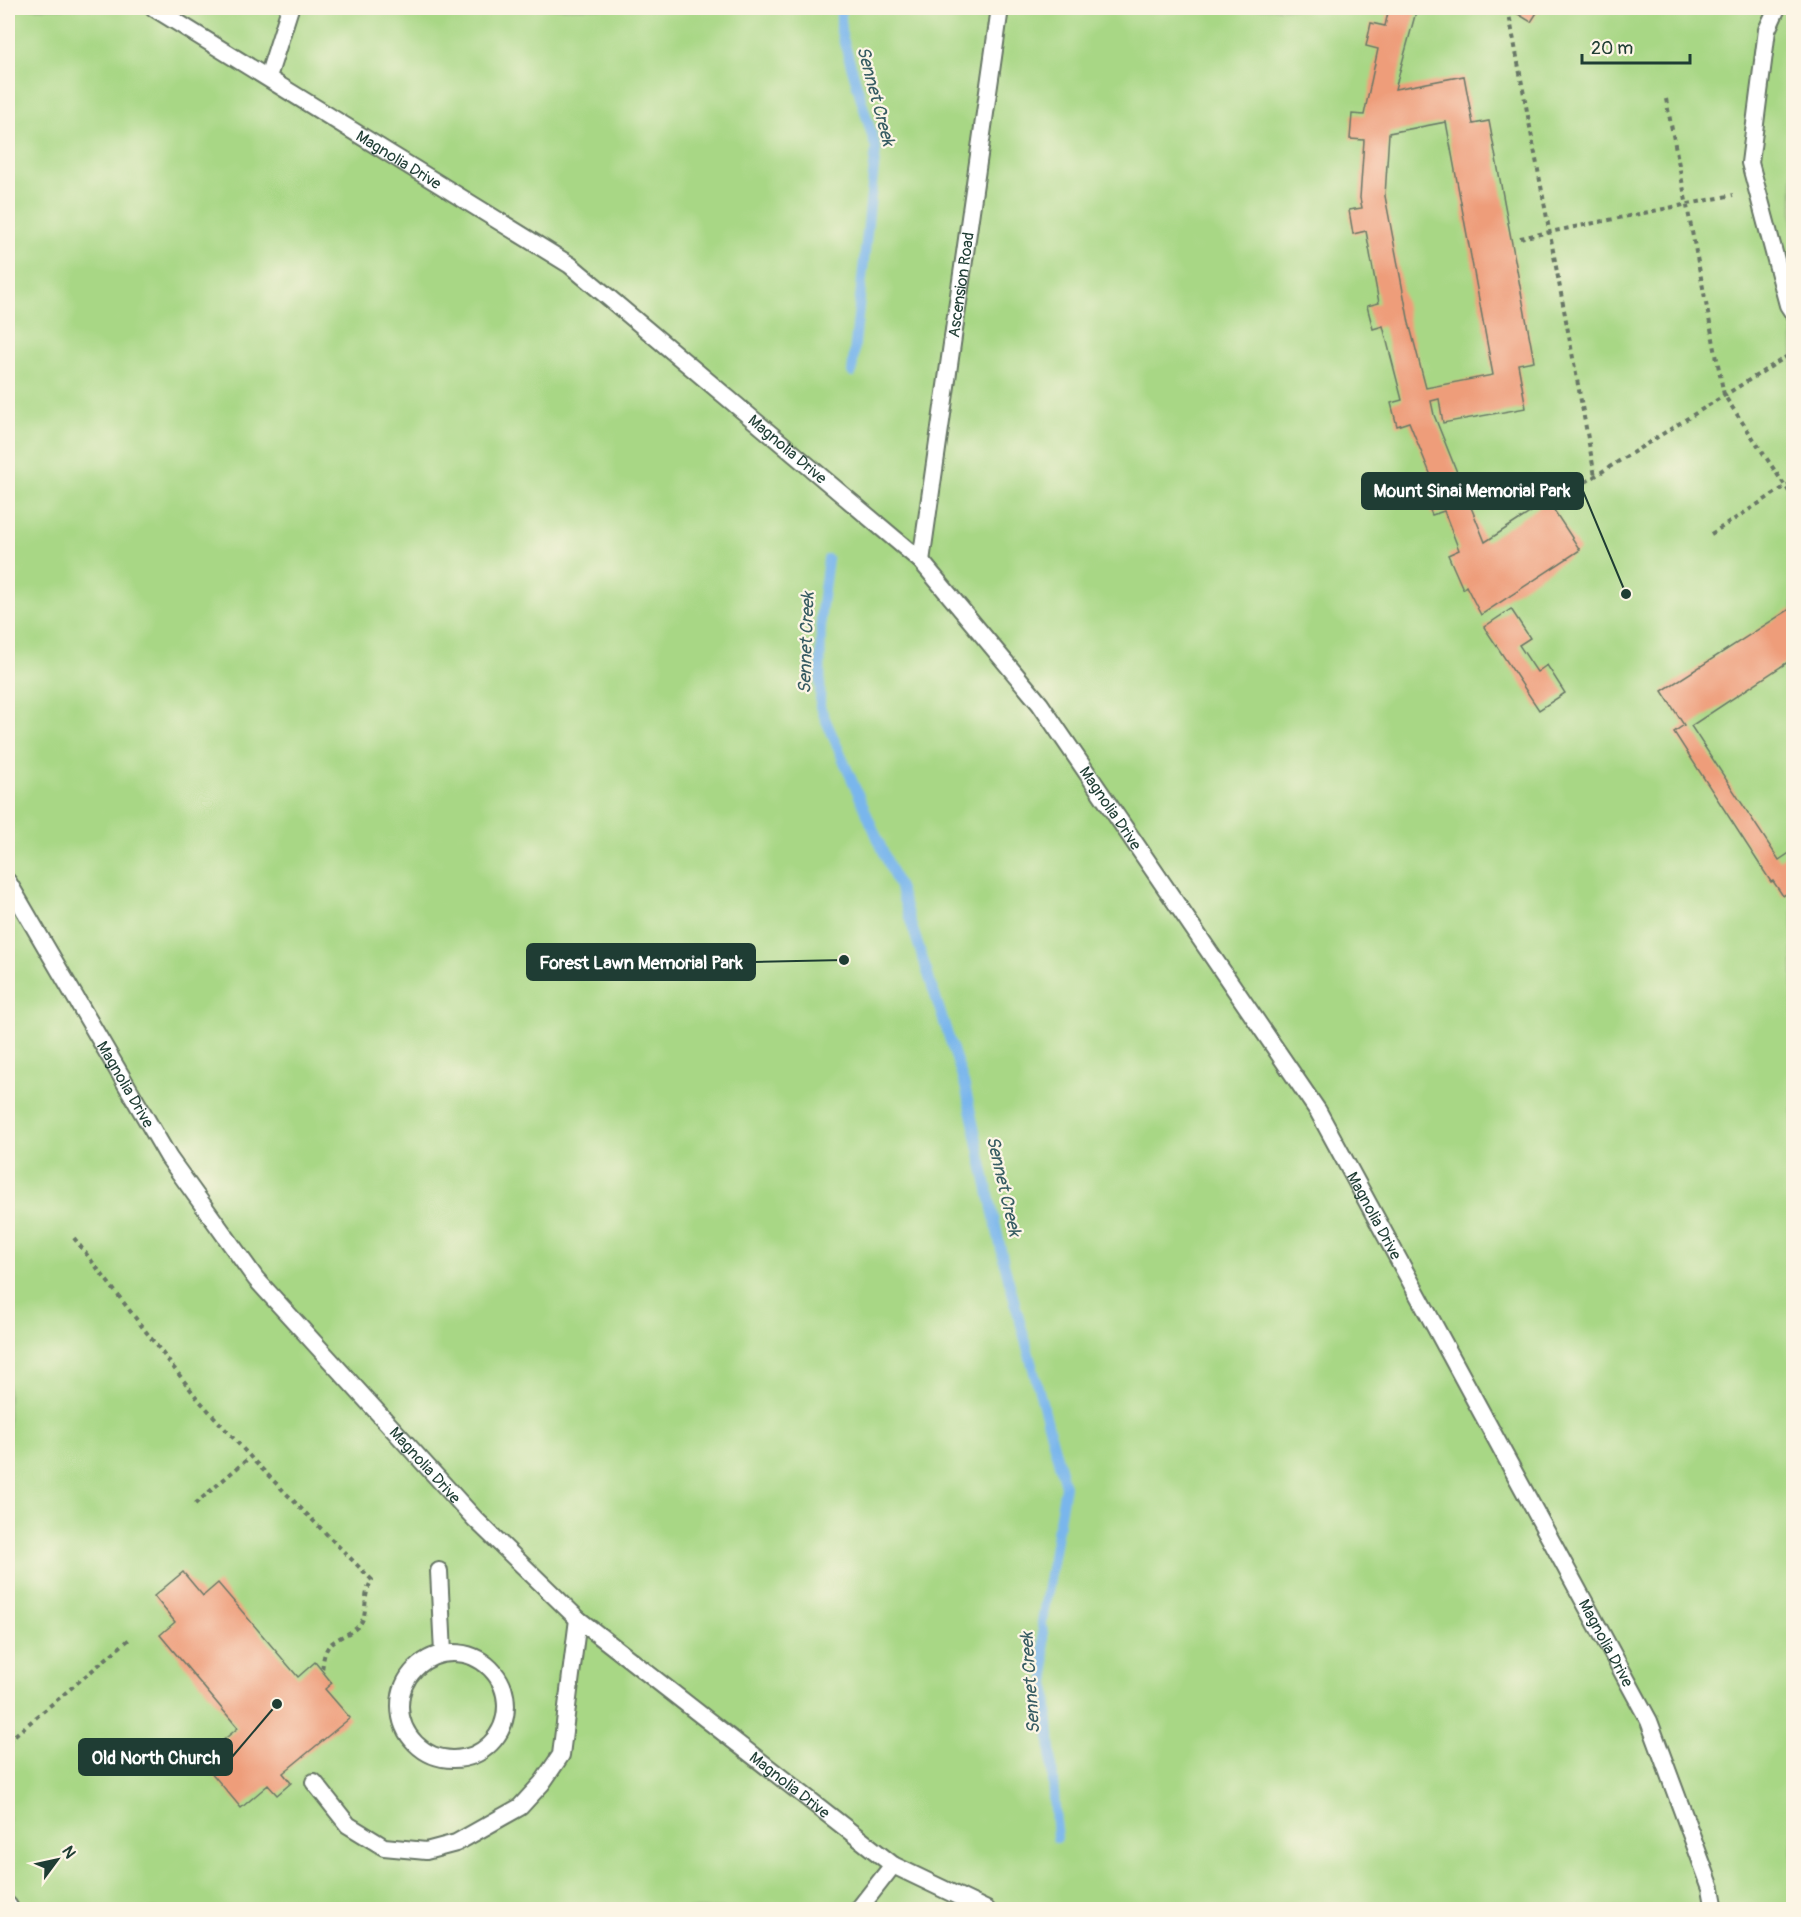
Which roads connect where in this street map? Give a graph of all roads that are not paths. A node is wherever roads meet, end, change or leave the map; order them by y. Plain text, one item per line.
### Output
1 (154, 8) edge
2 (290, 8) edge
3 (1000, 8) edge
4 (1777, 8) edge
5 (268, 77) junction
6 (1794, 314) edge
7 (921, 561) junction
8 (8, 882) edge
9 (439, 1571) dead end
10 (578, 1619) junction
11 (443, 1653) junction
12 (314, 1782) dead end
13 (893, 1865) junction
14 (8, 1905) edge
15 (11, 1910) edge
16 (858, 1910) edge
17 (987, 1910) edge
18 (1715, 1910) edge

1 - 5 lane, Magnolia Drive
2 - 5 lane
3 - 7 lane, Ascension Road
4 - 6 lane
5 - 7 lane, Magnolia Drive
7 - 18 lane, Magnolia Drive
8 - 10 lane, Magnolia Drive
9 - 11 lane
10 - 12 lane
10 - 13 lane, Magnolia Drive
11 - 11 lane
13 - 16 lane
13 - 17 lane, Magnolia Drive
14 - 15 lane

